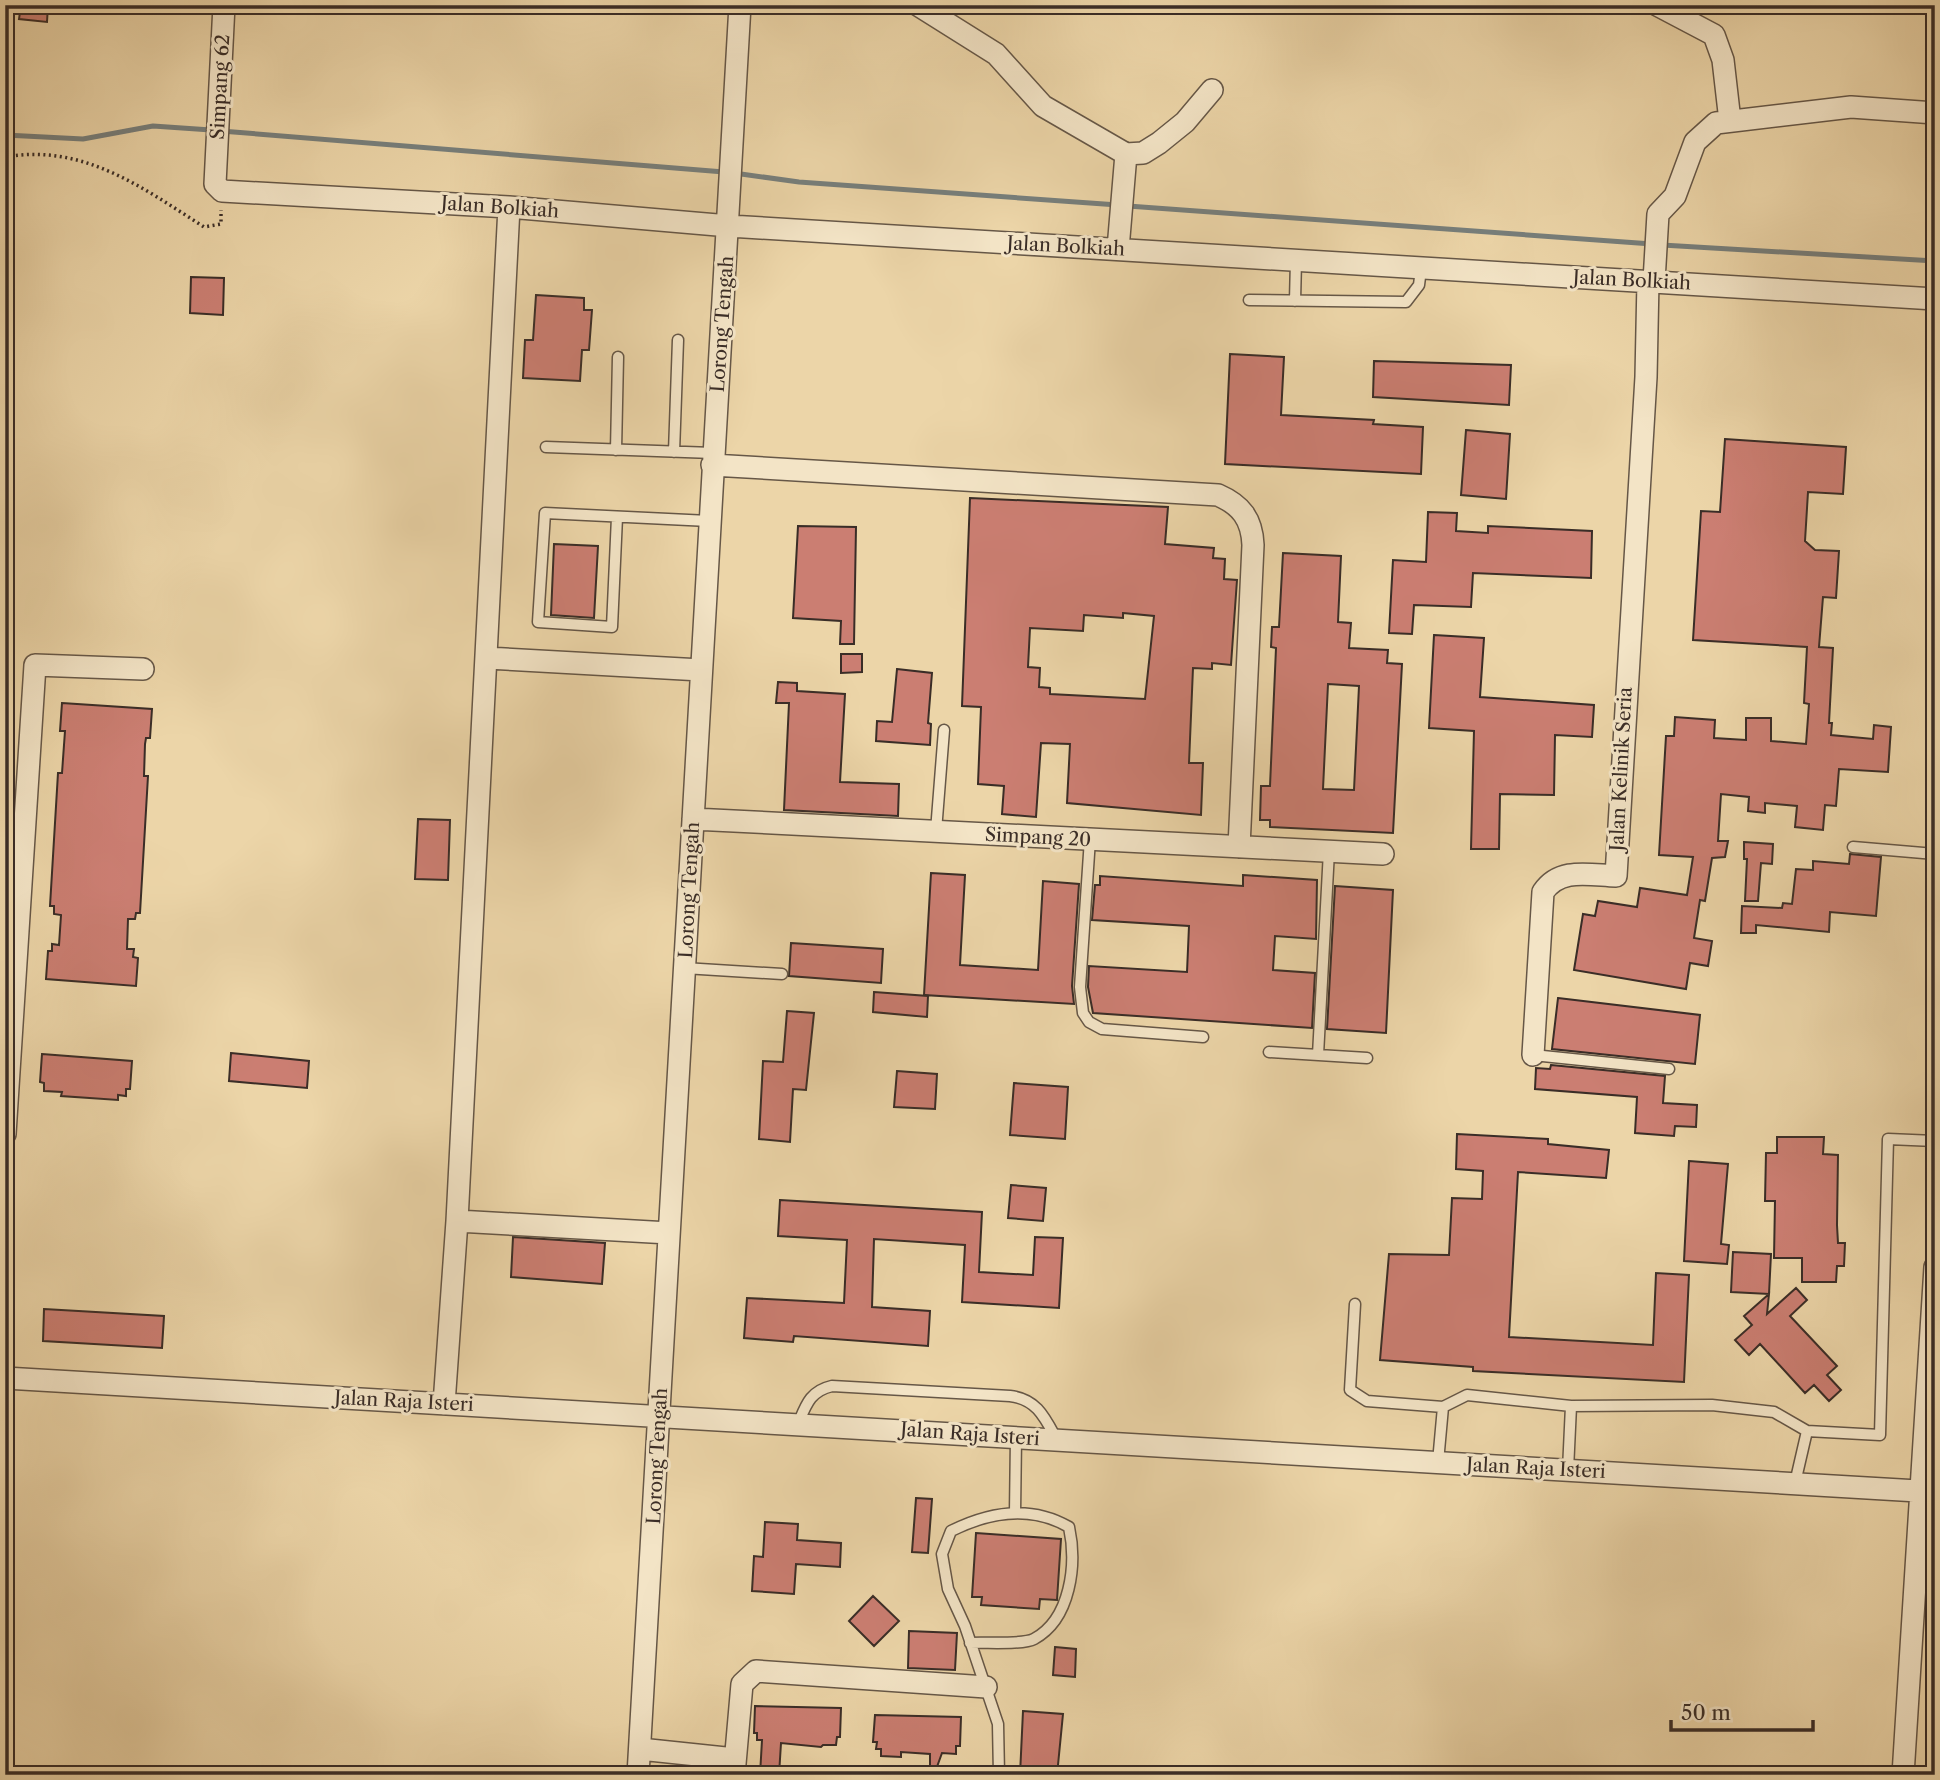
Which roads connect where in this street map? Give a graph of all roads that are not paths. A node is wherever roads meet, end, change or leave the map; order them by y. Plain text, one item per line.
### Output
1 (224, 5) edge
2 (740, 5) edge
3 (918, 5) edge
4 (1657, 5) edge
5 (1212, 90) dead end
6 (1935, 113) edge
7 (1730, 121) junction
8 (1126, 153) junction
9 (222, 191) joint
10 (509, 207) junction
11 (729, 226) junction
12 (1118, 249) junction
13 (1296, 260) junction
14 (1421, 269) junction
15 (1651, 281) junction
16 (1935, 299) edge
17 (1249, 300) dead end
18 (1295, 301) junction
19 (678, 340) dead end
20 (618, 357) dead end
21 (546, 447) dead end
22 (616, 450) junction
23 (674, 452) junction
24 (713, 459) junction
25 (617, 517) junction
26 (709, 521) junction
27 (487, 658) junction
28 (144, 669) dead end
29 (701, 670) junction
30 (944, 730) dead end
31 (693, 819) junction
32 (936, 831) junction
33 (1090, 839) junction
34 (1239, 847) junction
35 (1853, 847) dead end
36 (1329, 851) junction
37 (1383, 854) dead end
38 (1935, 854) edge
39 (684, 968) junction
40 (782, 974) dead end
41 (1203, 1037) dead end
42 (1269, 1052) dead end
43 (1318, 1055) junction
44 (1533, 1055) joint
45 (1367, 1058) dead end
46 (1669, 1069) dead end
47 (5, 1134) edge
48 (1935, 1140) edge
49 (457, 1221) junction
50 (669, 1233) junction
51 (1935, 1267) edge
52 (1354, 1304) dead end
53 (1933, 1338) edge
54 (5, 1378) edge
55 (444, 1404) junction
56 (1571, 1406) junction
57 (1443, 1407) junction
58 (659, 1416) junction
59 (798, 1424) junction
60 (1807, 1431) junction
61 (1016, 1437) junction
62 (1057, 1440) junction
63 (1438, 1462) junction
64 (1568, 1470) junction
65 (1795, 1483) junction
66 (1928, 1491) edge
67 (1015, 1513) junction
68 (970, 1643) junction
69 (986, 1687) junction
70 (640, 1749) junction
71 (734, 1767) edge
72 (638, 1775) edge
73 (999, 1775) edge
74 (1903, 1775) edge

1 - 9 street, Simpang 62
2 - 11 street, Lorong Tengah
3 - 8 street
4 - 7 street
5 - 8 street
6 - 7 street
7 - 15 street
8 - 12 street
9 - 10 street, Jalan Bolkiah
10 - 11 street, Jalan Bolkiah
10 - 27 street
11 - 12 street, Jalan Bolkiah
11 - 24 street, Lorong Tengah
12 - 13 street, Jalan Bolkiah
13 - 14 street, Jalan Bolkiah
13 - 18 lane
14 - 15 street, Jalan Bolkiah
14 - 18 lane
15 - 16 street, Jalan Bolkiah
15 - 44 street, Jalan Kelinik Seria
17 - 18 lane
19 - 23 lane
20 - 22 lane
21 - 22 lane
22 - 23 lane
23 - 24 lane
24 - 26 street, Lorong Tengah
24 - 34 street
25 - 25 lane
25 - 26 lane
26 - 29 street, Lorong Tengah
27 - 29 street
27 - 49 street
28 - 47 street
29 - 31 street, Lorong Tengah
30 - 32 lane
31 - 32 street, Simpang 20
31 - 39 street, Lorong Tengah
32 - 33 street, Simpang 20
33 - 34 street, Simpang 20
33 - 41 lane
34 - 36 street, Simpang 20
35 - 38 lane
36 - 37 street, Simpang 20
36 - 43 lane
39 - 40 lane
39 - 50 street, Lorong Tengah
42 - 43 lane
43 - 45 lane
44 - 46 lane, Jalan Kelinik Seria
48 - 60 lane
49 - 50 street
49 - 55 street
50 - 58 street, Lorong Tengah
51 - 53 street
52 - 57 lane
53 - 66 street
54 - 55 street, Jalan Raja Isteri
55 - 58 street, Jalan Raja Isteri
56 - 57 lane
56 - 60 lane
56 - 64 lane
57 - 63 lane
58 - 59 street, Jalan Raja Isteri
58 - 70 street, Lorong Tengah
59 - 61 street, Jalan Raja Isteri
59 - 62 lane
60 - 65 lane
61 - 62 street, Jalan Raja Isteri
61 - 67 lane
62 - 63 street, Jalan Raja Isteri
63 - 64 street, Jalan Raja Isteri
64 - 65 street, Jalan Raja Isteri
65 - 66 street, Jalan Raja Isteri
66 - 74 street
67 - 68 lane
67 - 68 lane
68 - 69 lane
69 - 71 street
69 - 73 lane
70 - 71 street
70 - 72 street, Lorong Tengah

